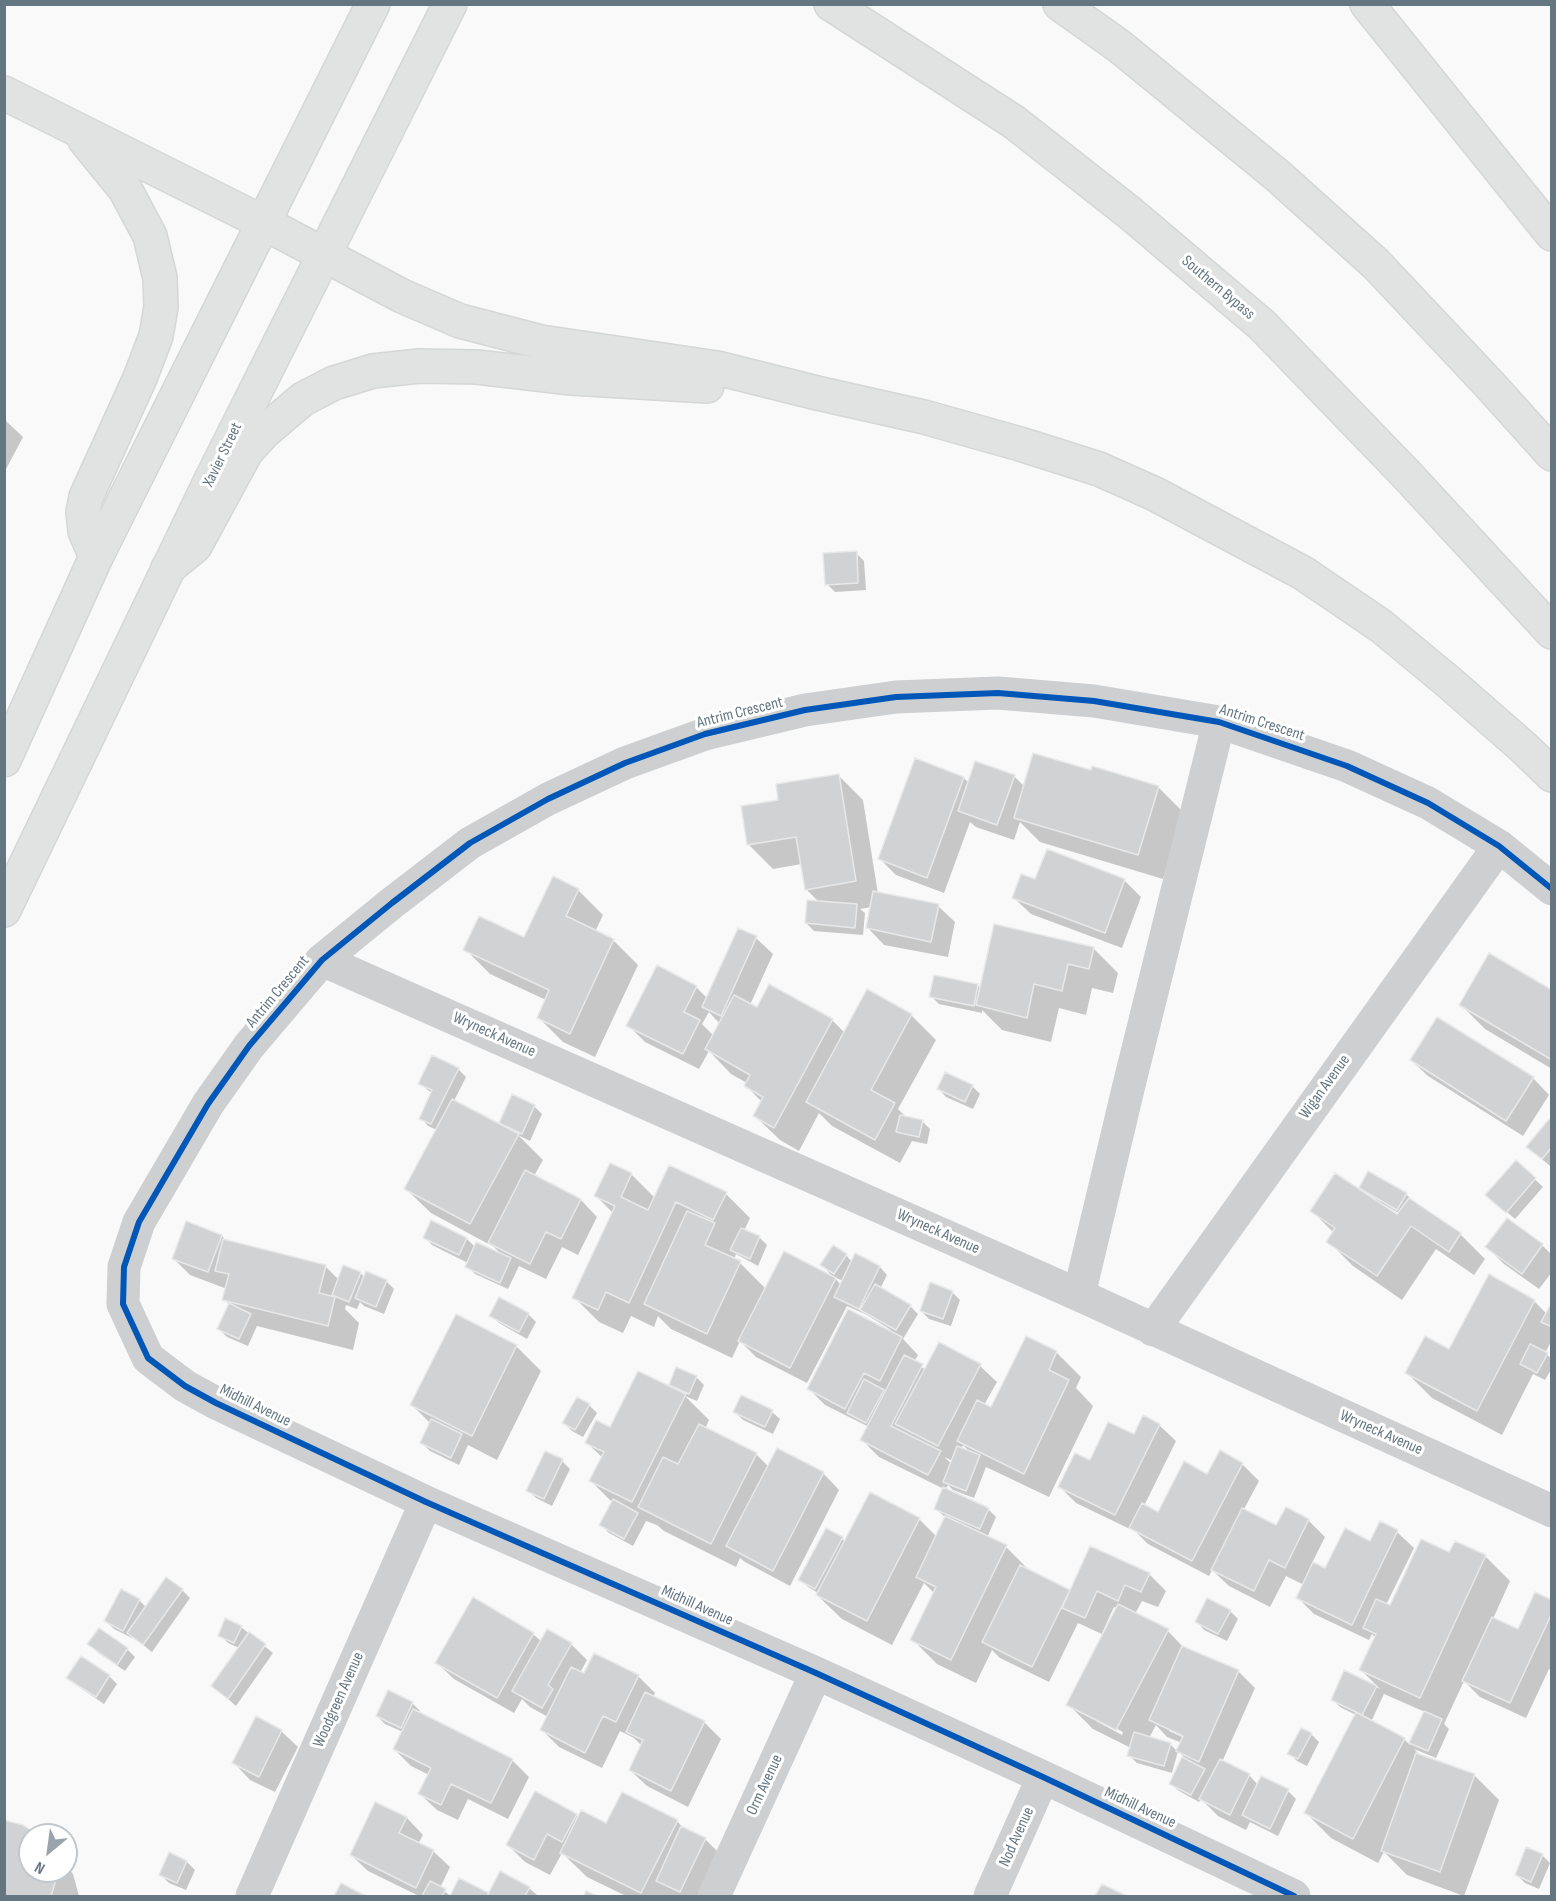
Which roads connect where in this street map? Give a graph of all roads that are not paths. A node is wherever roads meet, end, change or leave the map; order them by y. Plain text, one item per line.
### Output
1 (373, 4) edge
2 (450, 4) edge
3 (831, 4) edge
4 (1060, 4) edge
5 (1367, 4) edge
6 (4, 93) edge
7 (75, 128) junction
8 (264, 223) junction
9 (1551, 234) edge
10 (323, 254) junction
11 (817, 393) junction
12 (1551, 454) edge
13 (96, 557) junction
14 (168, 568) junction
15 (1551, 632) edge
16 (1220, 722) junction
17 (4, 760) edge
18 (1551, 775) edge
19 (1499, 846) junction
20 (1551, 889) edge
21 (4, 910) edge
22 (322, 960) junction
23 (1079, 1295) junction
24 (123, 1304) joint
25 (1153, 1330) junction
26 (426, 1502) junction
27 (1551, 1511) edge
28 (816, 1673) junction
29 (1043, 1777) junction
30 (252, 1896) edge
31 (714, 1896) edge
32 (990, 1896) edge
33 (1294, 1896) edge

1 - 8 main road
2 - 10 main road, Xavier Street
3 - 15 main road, Southern Bypass
4 - 12 main road
5 - 9 main road
6 - 7 main road
7 - 8 main road
7 - 13 main road
8 - 10 main road
8 - 13 main road
10 - 11 main road
10 - 14 main road, Xavier Street
11 - 14 main road
11 - 18 main road
13 - 17 main road
14 - 21 main road, Xavier Street
16 - 19 street, Antrim Crescent
16 - 22 street, Antrim Crescent
16 - 23 street
19 - 20 street, Antrim Crescent
19 - 25 street, Wigan Avenue
22 - 23 street, Wryneck Avenue
22 - 24 street, Antrim Crescent
23 - 25 street, Wryneck Avenue
24 - 26 street, Midhill Avenue
25 - 27 street, Wryneck Avenue
26 - 28 street, Midhill Avenue
26 - 30 street, Woodgreen Avenue
28 - 29 street, Midhill Avenue
28 - 31 street, Orm Avenue
29 - 32 street, Nod Avenue
29 - 33 street, Midhill Avenue

